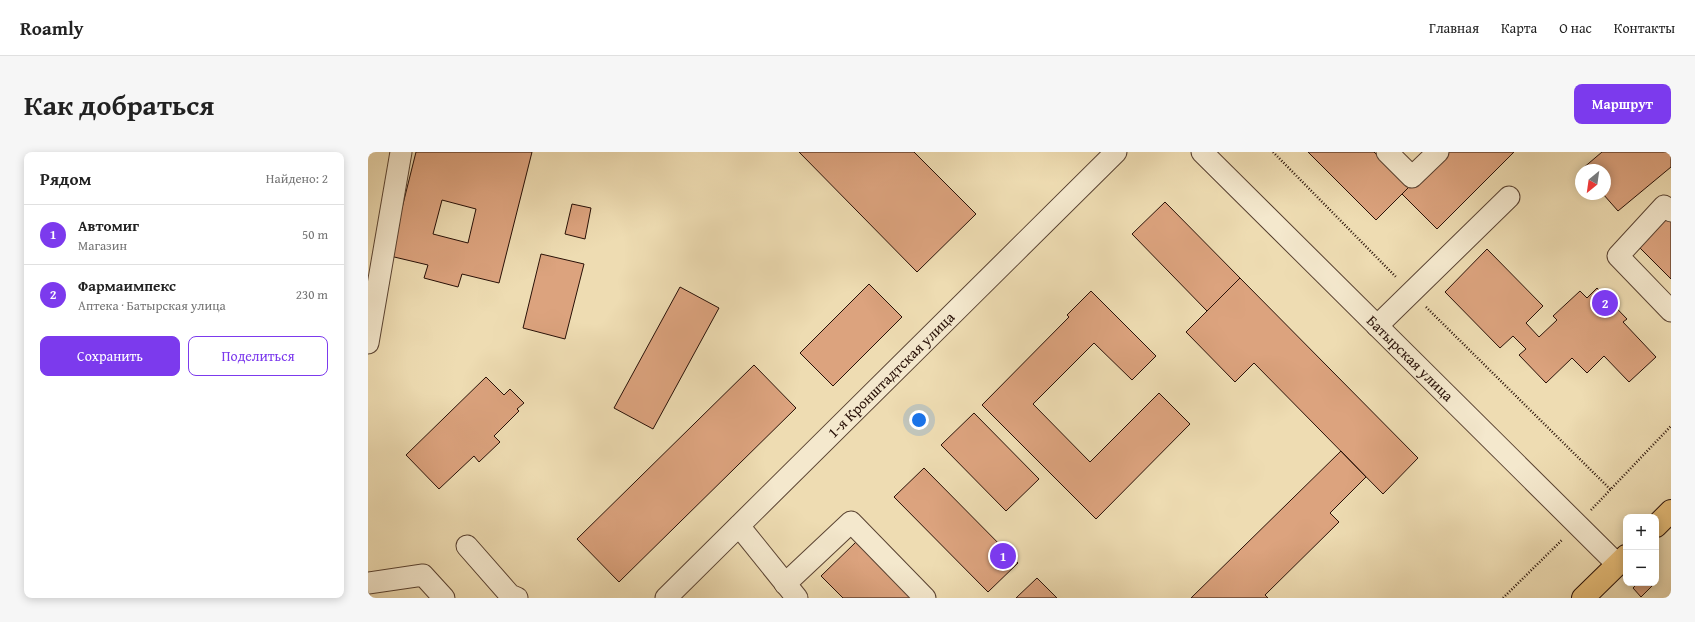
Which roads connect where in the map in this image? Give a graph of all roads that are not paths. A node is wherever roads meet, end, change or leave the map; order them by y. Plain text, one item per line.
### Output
1 (401, 152) edge
2 (1116, 152) edge
3 (1202, 152) edge
4 (1387, 152) edge
5 (1438, 152) edge
6 (1509, 197) dead end
7 (1671, 211) edge
8 (1671, 311) edge
9 (1377, 326) junction
10 (368, 343) edge
11 (1671, 511) edge
12 (1659, 523) edge
13 (739, 526) junction
14 (467, 546) dead end
15 (1622, 560) edge
16 (368, 583) edge
17 (791, 591) edge
18 (444, 598) edge
19 (517, 598) edge
20 (666, 598) edge
21 (925, 598) edge
22 (1583, 598) edge

1 - 10 street
2 - 13 street, 1-я Кронштадтская улица
3 - 9 street, Батырская улица
4 - 5 street
6 - 9 street
7 - 8 street
9 - 15 street, Батырская улица
11 - 12 main road
13 - 17 street
13 - 20 street, 1-я Кронштадтская улица
14 - 19 street
15 - 22 main road
16 - 18 street
17 - 21 street

